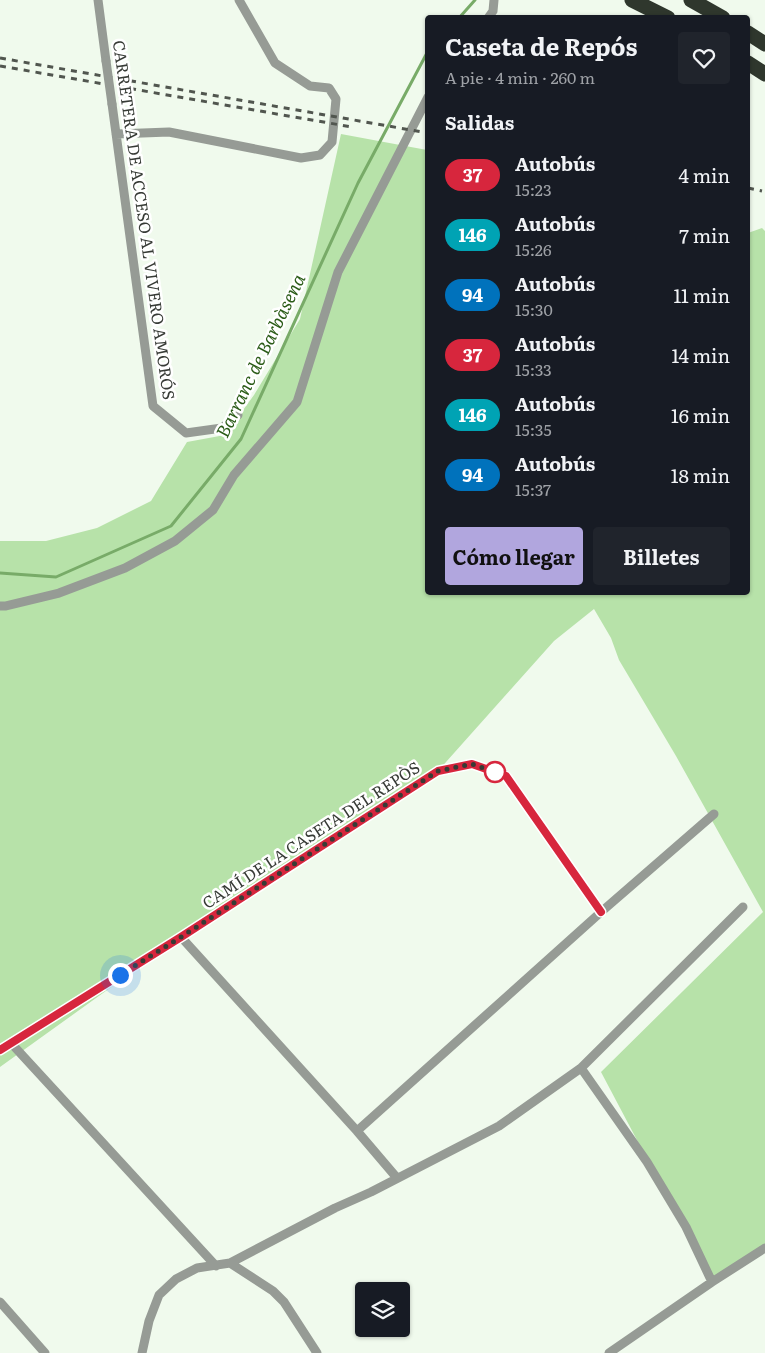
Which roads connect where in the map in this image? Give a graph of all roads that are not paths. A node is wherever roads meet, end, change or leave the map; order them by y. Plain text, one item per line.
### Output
1 (98, 0) edge
2 (239, 0) edge
3 (494, 0) edge
4 (632, 0) edge
5 (690, 0) edge
6 (490, 15) edge
7 (662, 15) edge
8 (718, 15) edge
9 (750, 34) edge
10 (765, 44) edge
11 (750, 64) edge
12 (765, 74) edge
13 (425, 103) edge
14 (116, 134) junction
15 (238, 415) dead end
16 (0, 606) edge
17 (714, 814) dead end
18 (743, 907) dead end
19 (601, 912) junction
20 (181, 937) junction
21 (11, 1043) junction
22 (0, 1050) edge
23 (581, 1068) junction
24 (357, 1130) junction
25 (397, 1178) junction
26 (765, 1248) edge
27 (230, 1263) junction
28 (216, 1266) junction
29 (712, 1282) junction
30 (0, 1302) edge
31 (45, 1353) edge
32 (142, 1353) edge
33 (317, 1353) edge
34 (609, 1353) edge

1 - 14 street, CARRETERA DE ACCESO AL VIVERO AMORÓS, bridge
2 - 14 street
3 - 6 street
4 - 7 highway
5 - 8 highway
9 - 10 highway
11 - 12 highway
13 - 16 street
14 - 15 street, CARRETERA DE ACCESO AL VIVERO AMORÓS
17 - 19 street
18 - 23 street
19 - 20 street, CAMÍ DE LA CASETA DEL REPÒS
19 - 24 street
20 - 21 street, CAMÍ DE LA CASETA DEL REPÒS
20 - 24 street
21 - 22 street, CAMÍ DE LA CASETA DEL REPÒS
21 - 28 street
23 - 25 street
23 - 29 street
24 - 25 street
25 - 27 street
26 - 29 street
27 - 28 street
27 - 33 street
28 - 32 street
29 - 34 street
30 - 31 street

